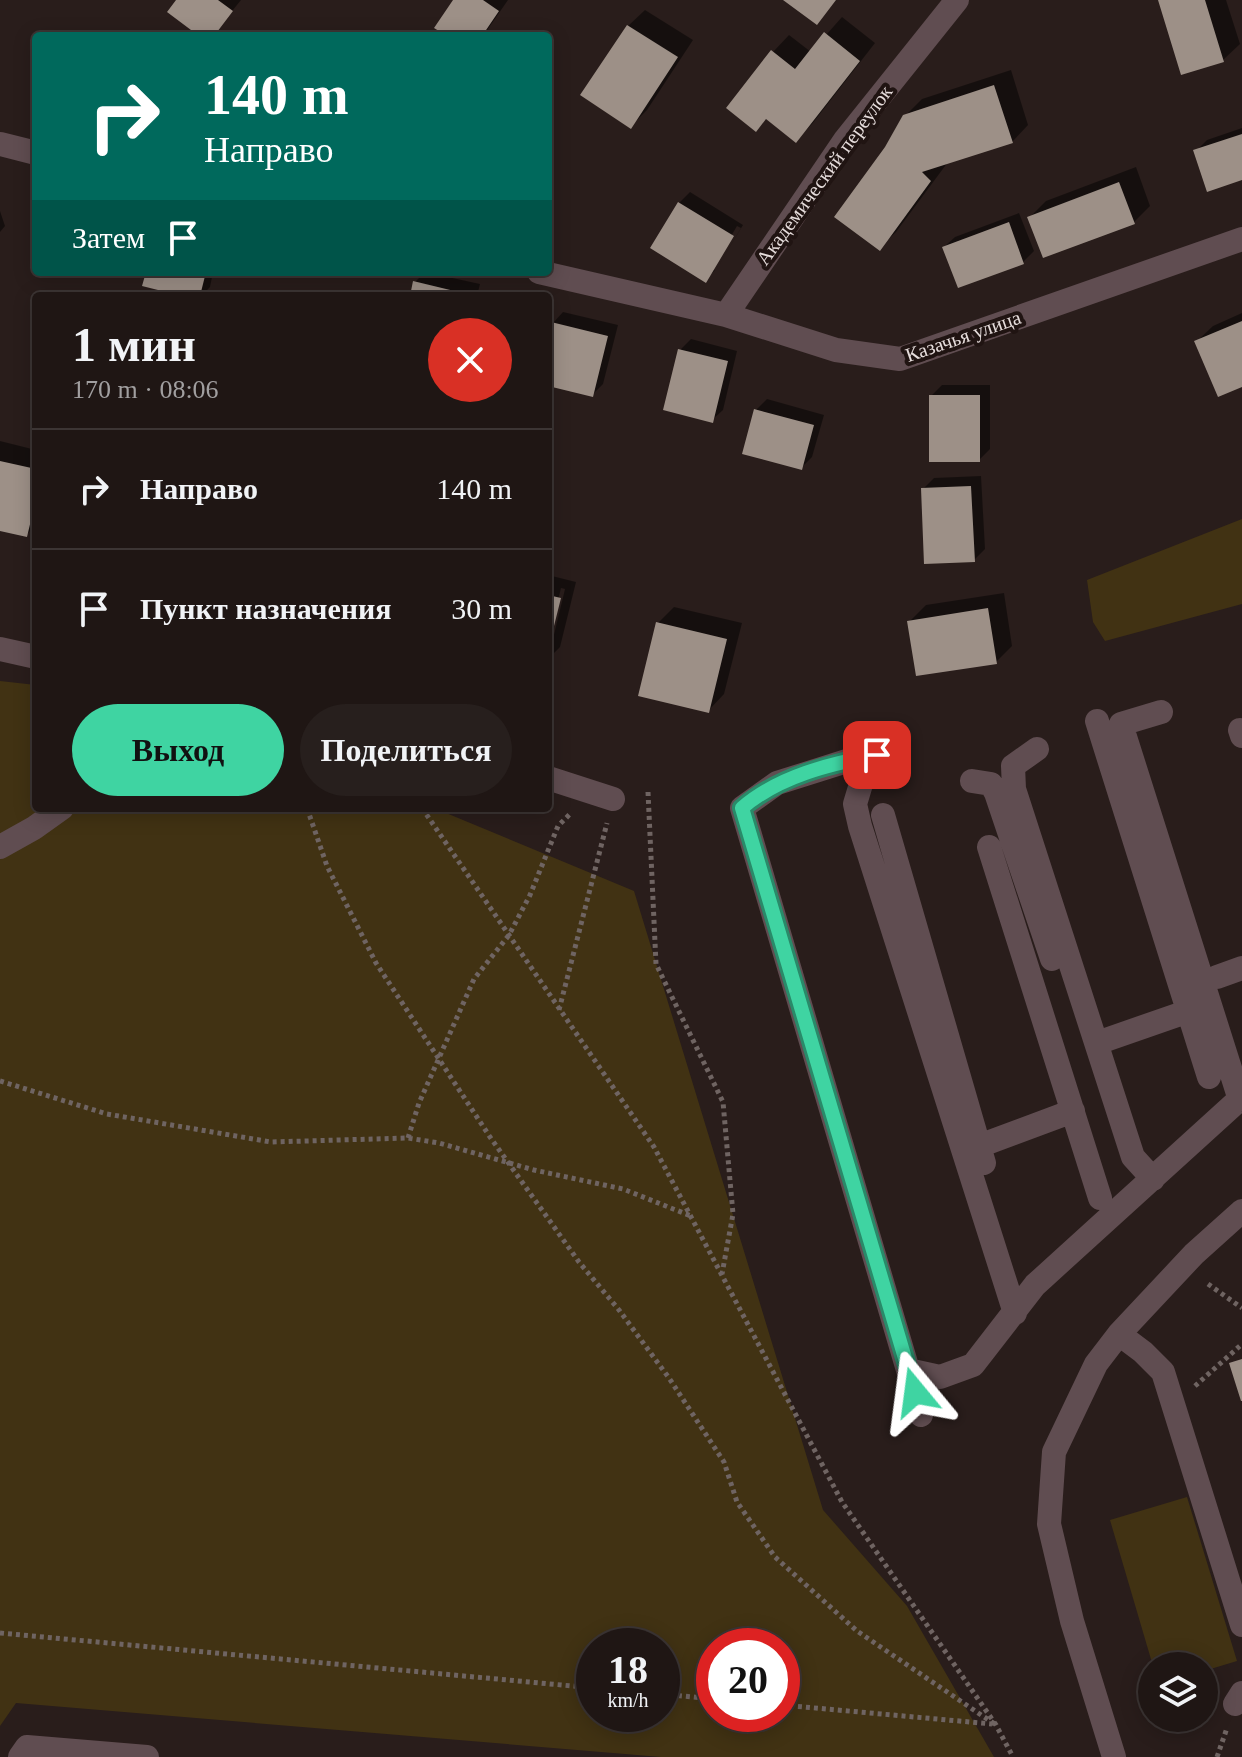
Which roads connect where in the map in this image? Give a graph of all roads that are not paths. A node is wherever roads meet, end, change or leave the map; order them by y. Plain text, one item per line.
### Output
1 (957, 0) edge
2 (0, 144) edge
3 (32, 152) edge
4 (1242, 239) edge
5 (552, 275) edge
6 (726, 315) junction
7 (0, 649) edge
8 (32, 656) edge
9 (1161, 712) dead end
10 (1097, 721) dead end
11 (1142, 748) dead end
12 (1037, 749) dead end
13 (552, 779) edge
14 (972, 781) dead end
15 (602, 795) road end
16 (56, 812) edge
17 (883, 815) dead end
18 (0, 847) edge
19 (989, 847) dead end
20 (1242, 968) edge
21 (1217, 977) junction
22 (1189, 1011) junction
23 (1097, 1043) junction
24 (1242, 1061) edge
25 (1209, 1077) dead end
26 (1241, 1099) edge
27 (1073, 1111) junction
28 (979, 1146) junction
29 (1145, 1186) junction
30 (1100, 1198) dead end
31 (1242, 1211) edge
32 (1035, 1285) junction
33 (1015, 1313) junction
34 (1119, 1334) junction
35 (908, 1370) junction
36 (921, 1415) dead end
37 (1242, 1625) edge
38 (20, 1757) edge
39 (147, 1757) edge
40 (1114, 1757) edge

1 - 6 street, Академический переулок
2 - 3 street
4 - 6 street, Казачья улица
5 - 6 street, Казачья улица
7 - 8 street
9 - 26 street
10 - 22 street
11 - 21 street
12 - 23 street
13 - 15 street
14 - 29 street
16 - 18 street
17 - 28 street
19 - 27 street
20 - 21 street
21 - 24 street
22 - 23 street
22 - 25 street
23 - 29 street
26 - 29 street
27 - 28 street
27 - 30 street
28 - 32 street
29 - 32 street
31 - 34 street
32 - 33 street
33 - 35 street
33 - 35 street
34 - 37 street
34 - 40 street
35 - 36 street
38 - 39 street

